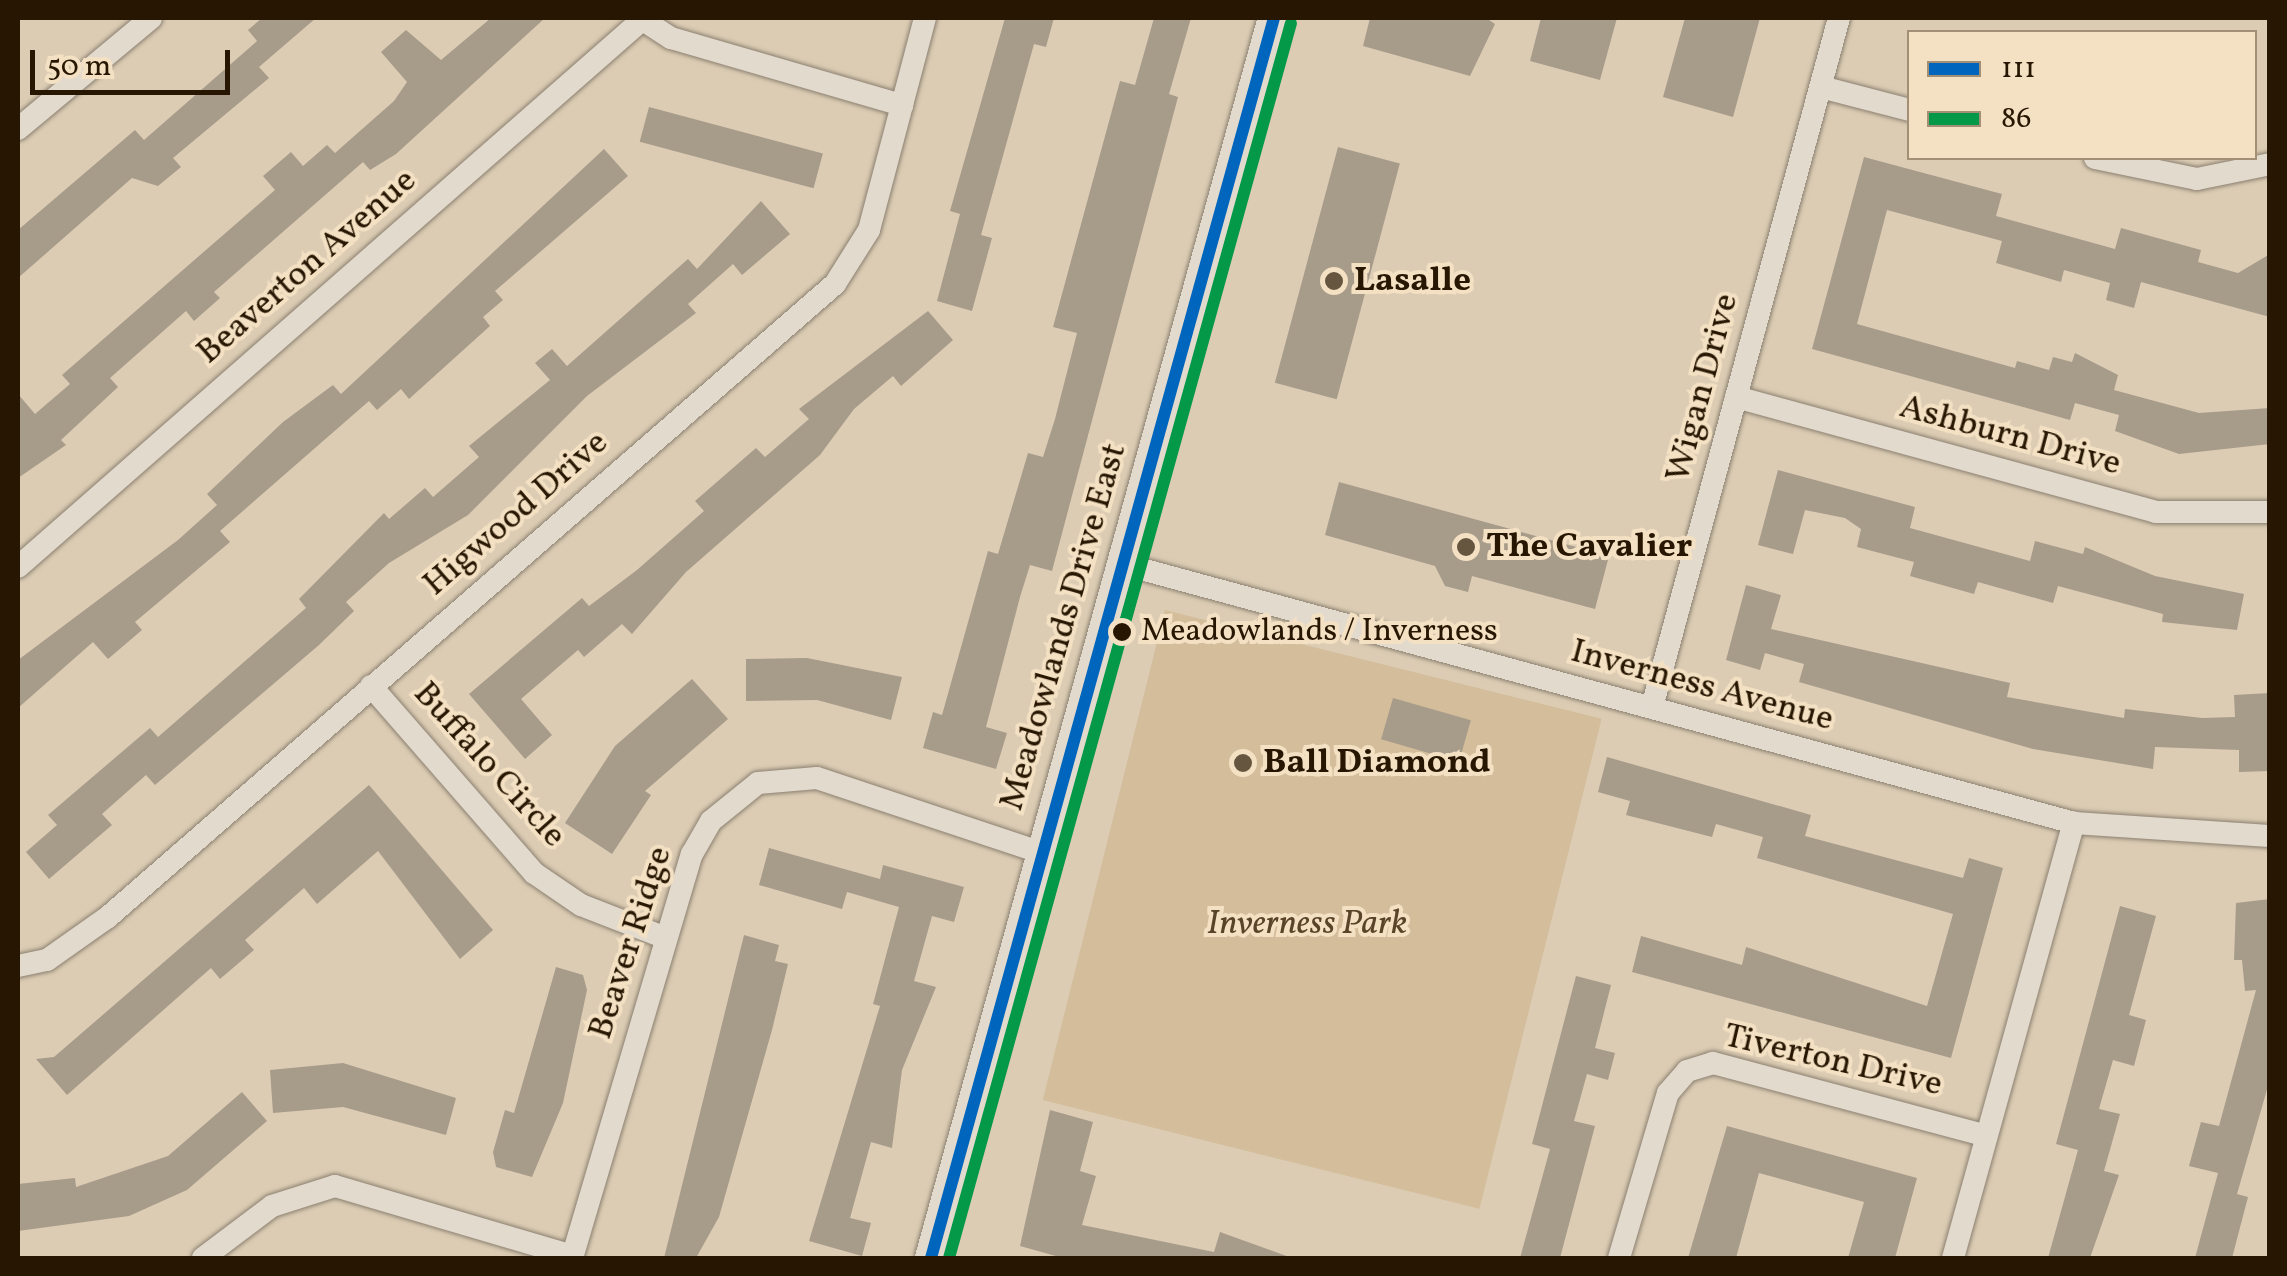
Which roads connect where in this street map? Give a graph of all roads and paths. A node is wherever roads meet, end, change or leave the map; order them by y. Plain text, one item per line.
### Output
1 (151, 18) edge
2 (925, 18) edge
3 (1274, 18) edge
4 (1839, 18) edge
5 (641, 19) edge
6 (1821, 87) junction
7 (902, 105) junction
8 (1907, 109) edge
9 (18, 129) edge
10 (2106, 160) edge
11 (2270, 164) edge
12 (1736, 397) junction
13 (2270, 512) edge
14 (1123, 564) junction
15 (18, 567) edge
16 (371, 686) junction
17 (1652, 707) junction
18 (2074, 823) junction
19 (2270, 836) edge
20 (1043, 852) junction
21 (666, 938) junction
22 (18, 966) edge
23 (1984, 1135) junction
24 (572, 1257) edge
25 (203, 1258) edge
26 (932, 1258) edge
27 (1618, 1258) edge
28 (1952, 1258) edge

1 - 9 street
2 - 7 street, Higwood Drive
3 - 14 main road, Meadowlands Drive East
4 - 6 street, Wigan Drive
5 - 7 street
5 - 15 street, Beaverton Avenue
6 - 8 street
6 - 12 street, Wigan Drive
7 - 16 street, Higwood Drive
10 - 11 street
12 - 13 street, Ashburn Drive
12 - 17 street, Wigan Drive
14 - 17 street, Inverness Avenue
14 - 20 main road, Meadowlands Drive East
16 - 21 street, Buffalo Circle
16 - 22 street, Higwood Drive
17 - 18 street, Inverness Avenue
18 - 19 street, Inverness Avenue
18 - 23 street
20 - 21 street, Beaver Ridge
20 - 26 main road, Meadowlands Drive East
21 - 24 street, Beaver Ridge
23 - 27 street, Tiverton Drive
23 - 28 street
24 - 25 street

